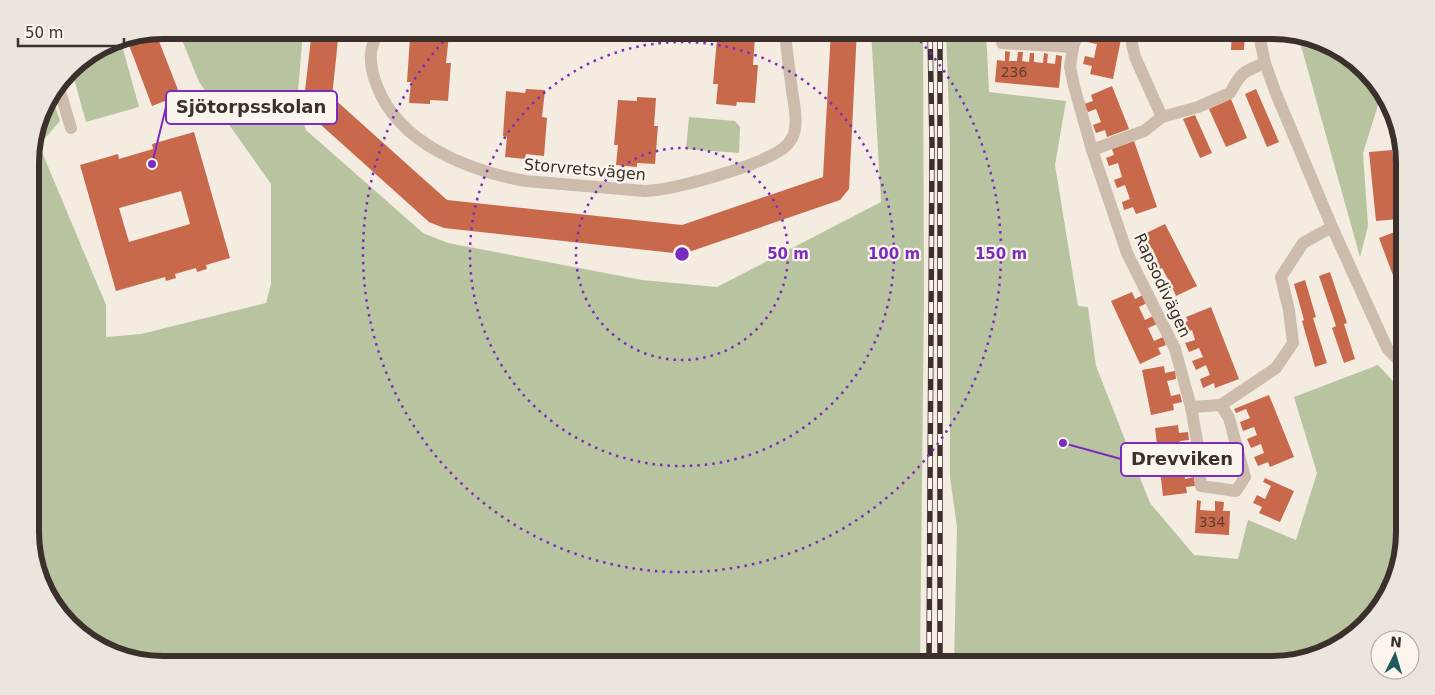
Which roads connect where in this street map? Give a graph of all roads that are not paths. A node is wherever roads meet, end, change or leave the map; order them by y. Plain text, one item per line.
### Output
1 (375, 39) edge
2 (785, 39) edge
3 (1076, 39) edge
4 (1132, 39) edge
5 (1260, 39) edge
6 (1002, 42) dead end
7 (1073, 47) junction
8 (1265, 62) junction
9 (61, 93) edge
10 (1162, 117) junction
11 (71, 128) dead end
12 (1092, 150) junction
13 (1332, 227) junction
14 (1396, 358) edge
15 (1221, 404) junction
16 (1191, 407) junction

1 - 2 street, Storvretsvägen
3 - 7 street, Rapsodivägen
4 - 10 street
5 - 8 street
6 - 7 street
7 - 12 street, Rapsodivägen
8 - 10 street
8 - 13 street
9 - 11 street
10 - 12 street
12 - 16 street, Rapsodivägen
13 - 14 street
13 - 15 street
15 - 16 street
15 - 16 street, Rapsodivägen

